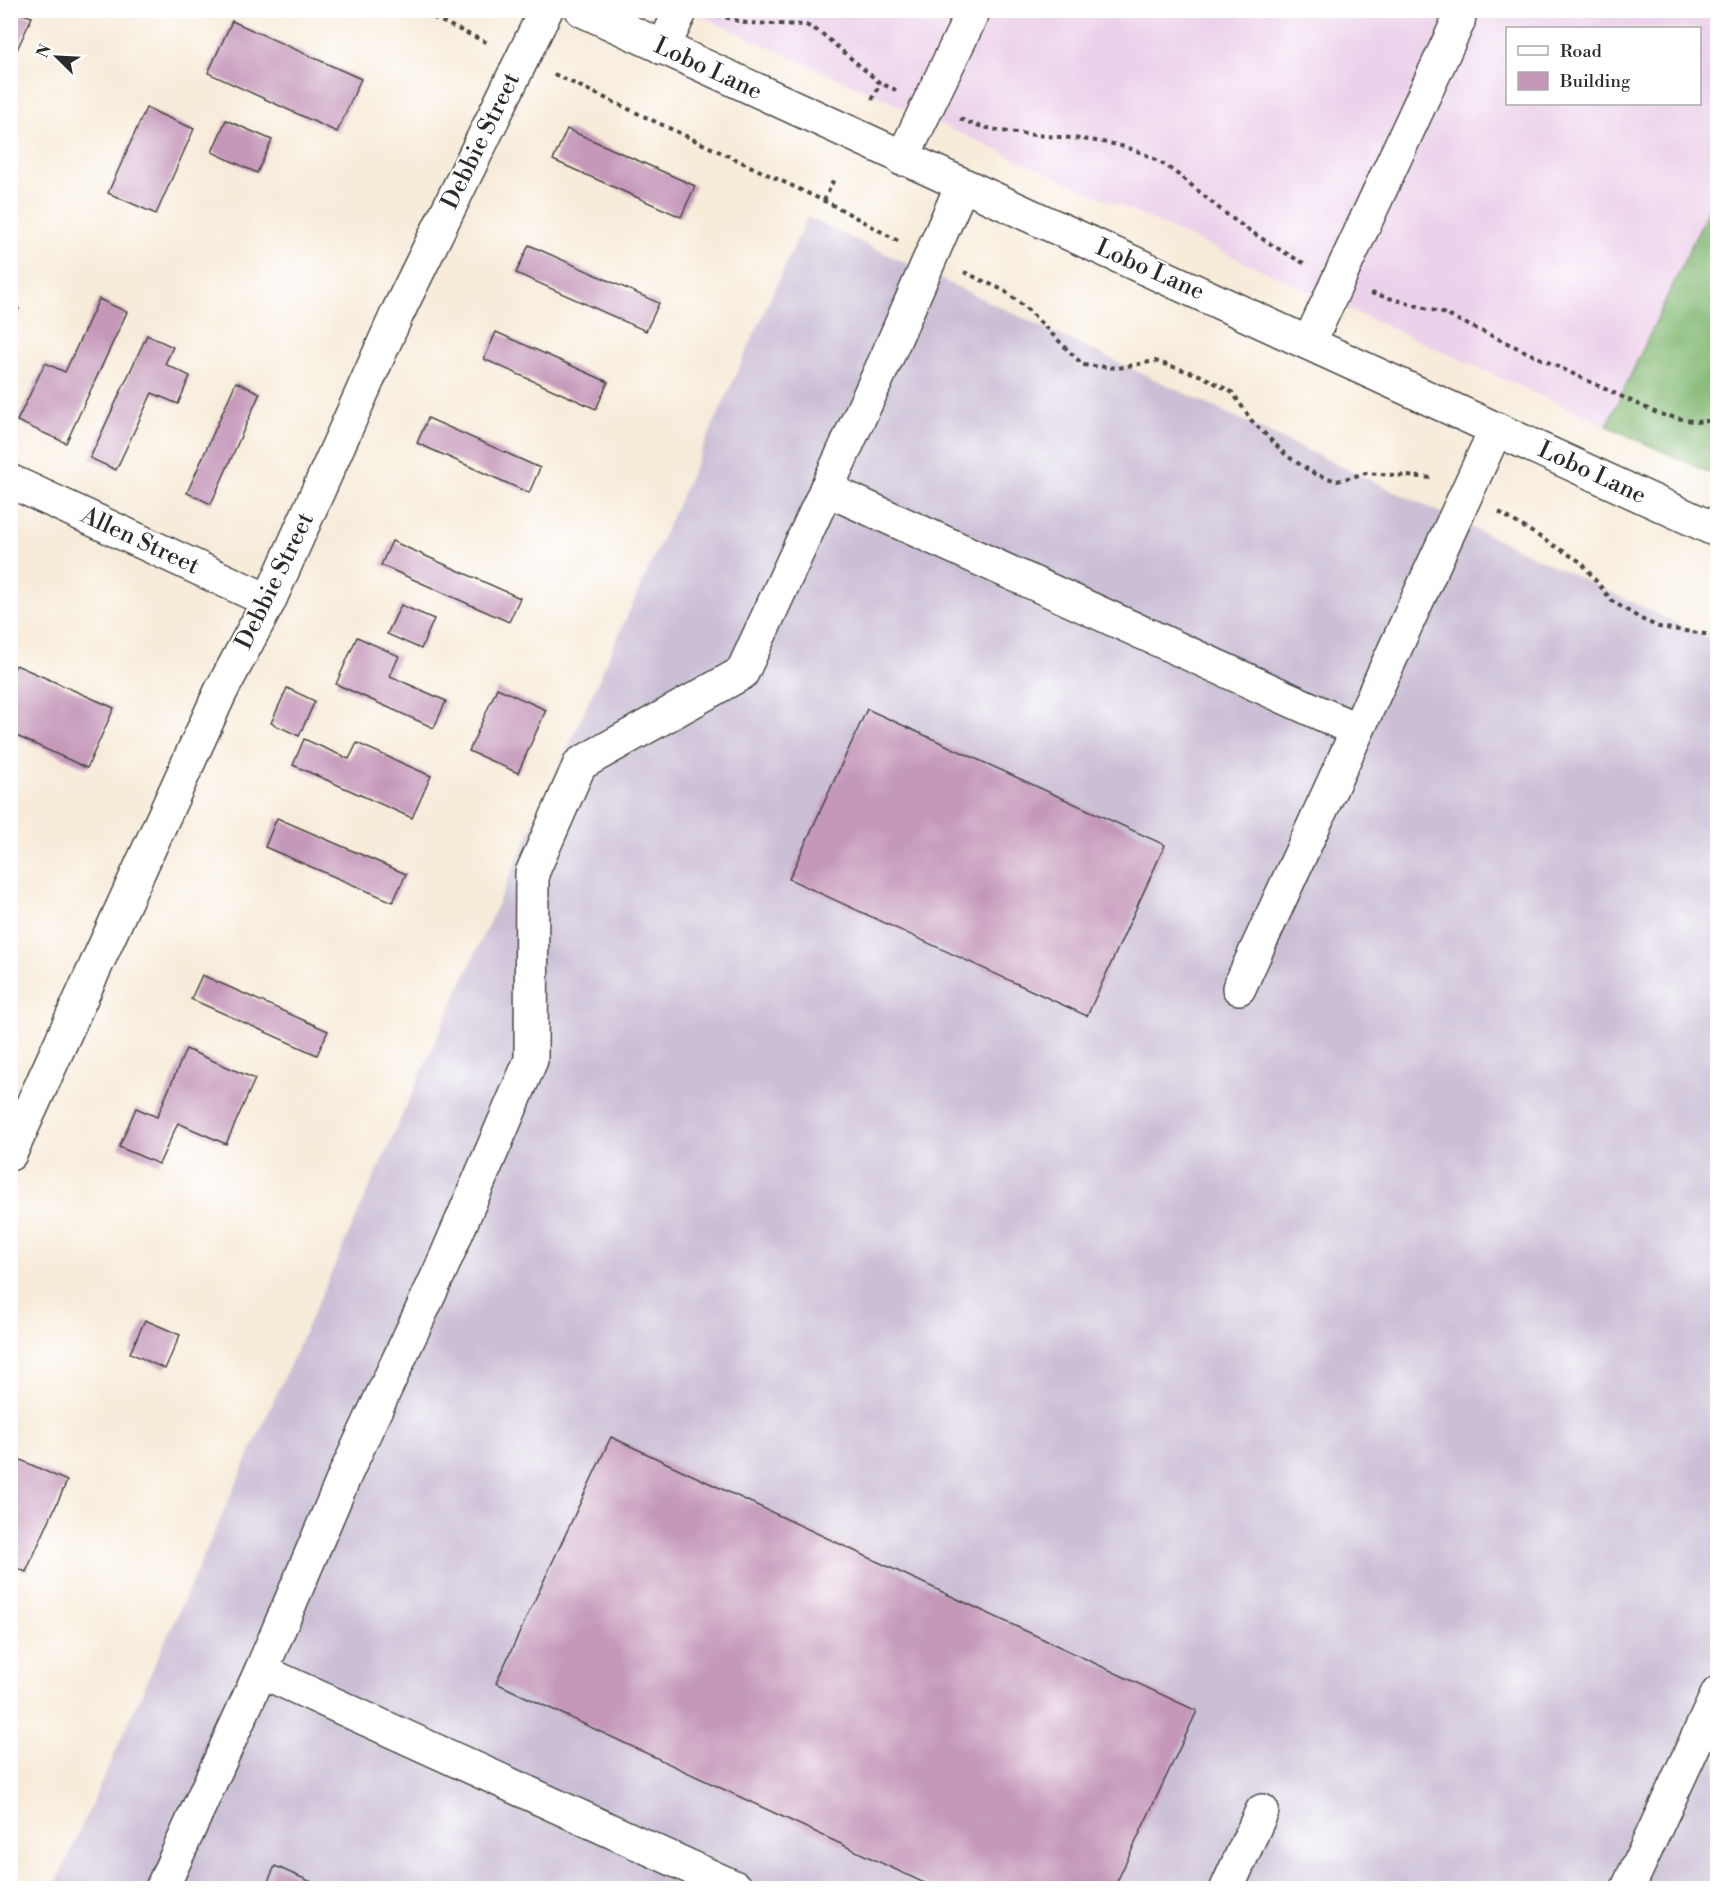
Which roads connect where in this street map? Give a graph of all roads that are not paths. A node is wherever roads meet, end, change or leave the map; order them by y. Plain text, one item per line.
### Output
1 (546, 10) edge
2 (582, 10) edge
3 (681, 10) edge
4 (974, 10) edge
5 (1460, 10) edge
6 (663, 48) junction
7 (902, 159) junction
8 (962, 185) junction
9 (1309, 343) junction
10 (1496, 429) junction
11 (10, 481) edge
12 (826, 489) junction
13 (1718, 531) edge
14 (269, 601) junction
15 (1357, 730) junction
16 (1239, 988) dead end
17 (10, 1154) edge
18 (261, 1671) junction
19 (1718, 1693) edge
20 (1262, 1811) dead end
21 (162, 1888) edge
22 (736, 1888) edge
23 (1227, 1888) edge
24 (1628, 1888) edge

1 - 14 street, Debbie Street
2 - 6 street, Lobo Lane
3 - 6 street
4 - 7 street
5 - 9 street
6 - 7 street, Lobo Lane
7 - 8 street, Lobo Lane
8 - 9 street, Lobo Lane
8 - 12 street
9 - 10 street, Lobo Lane
10 - 13 street, Lobo Lane
10 - 15 street
11 - 14 street, Allen Street
12 - 15 street
12 - 18 street
14 - 17 street, Debbie Street
15 - 16 street
18 - 21 street
18 - 22 street
19 - 24 street
20 - 23 street

